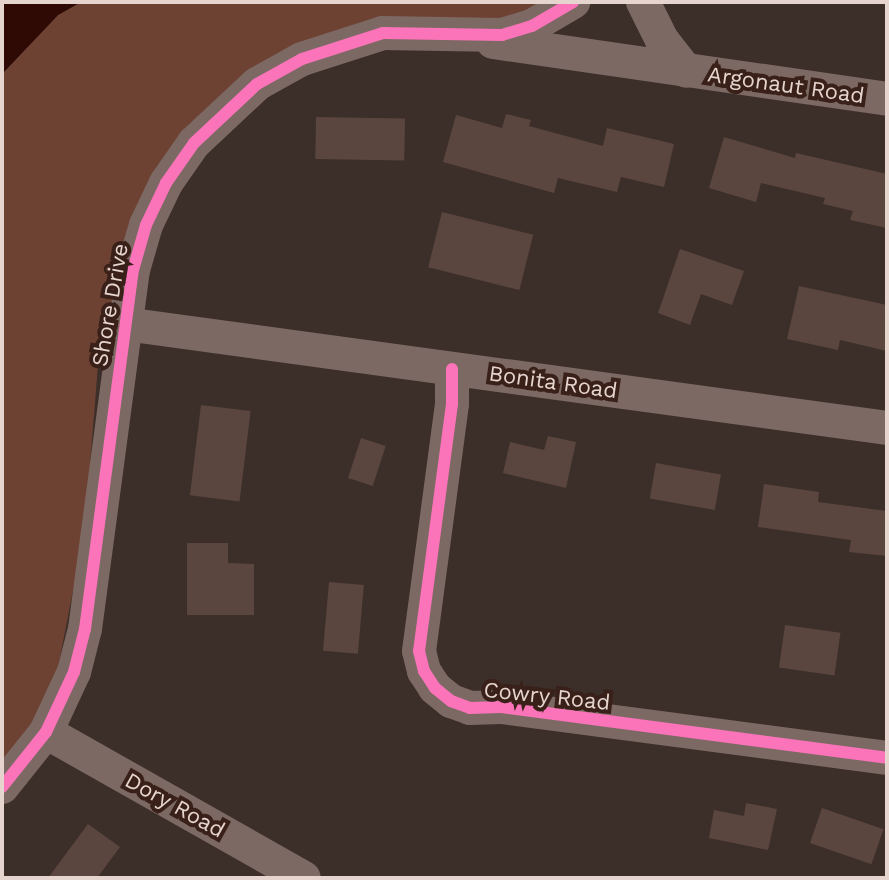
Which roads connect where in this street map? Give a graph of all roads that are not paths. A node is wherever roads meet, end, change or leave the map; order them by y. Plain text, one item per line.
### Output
1 (573, 2) edge
2 (643, 2) edge
3 (453, 35) junction
4 (686, 71) junction
5 (887, 99) edge
6 (125, 324) junction
7 (452, 369) junction
8 (887, 428) edge
9 (46, 732) junction
10 (887, 758) edge
11 (2, 787) edge
12 (304, 878) edge

1 - 3 street, Shore Drive
2 - 4 street
3 - 4 street, Shore Drive
3 - 6 street, Shore Drive
4 - 5 street, Argonaut Road
6 - 7 street, Bonita Road
6 - 9 street, Shore Drive
7 - 8 street, Bonita Road
7 - 10 street, Cowry Road
9 - 11 street, Shore Drive
9 - 12 street, Dory Road

